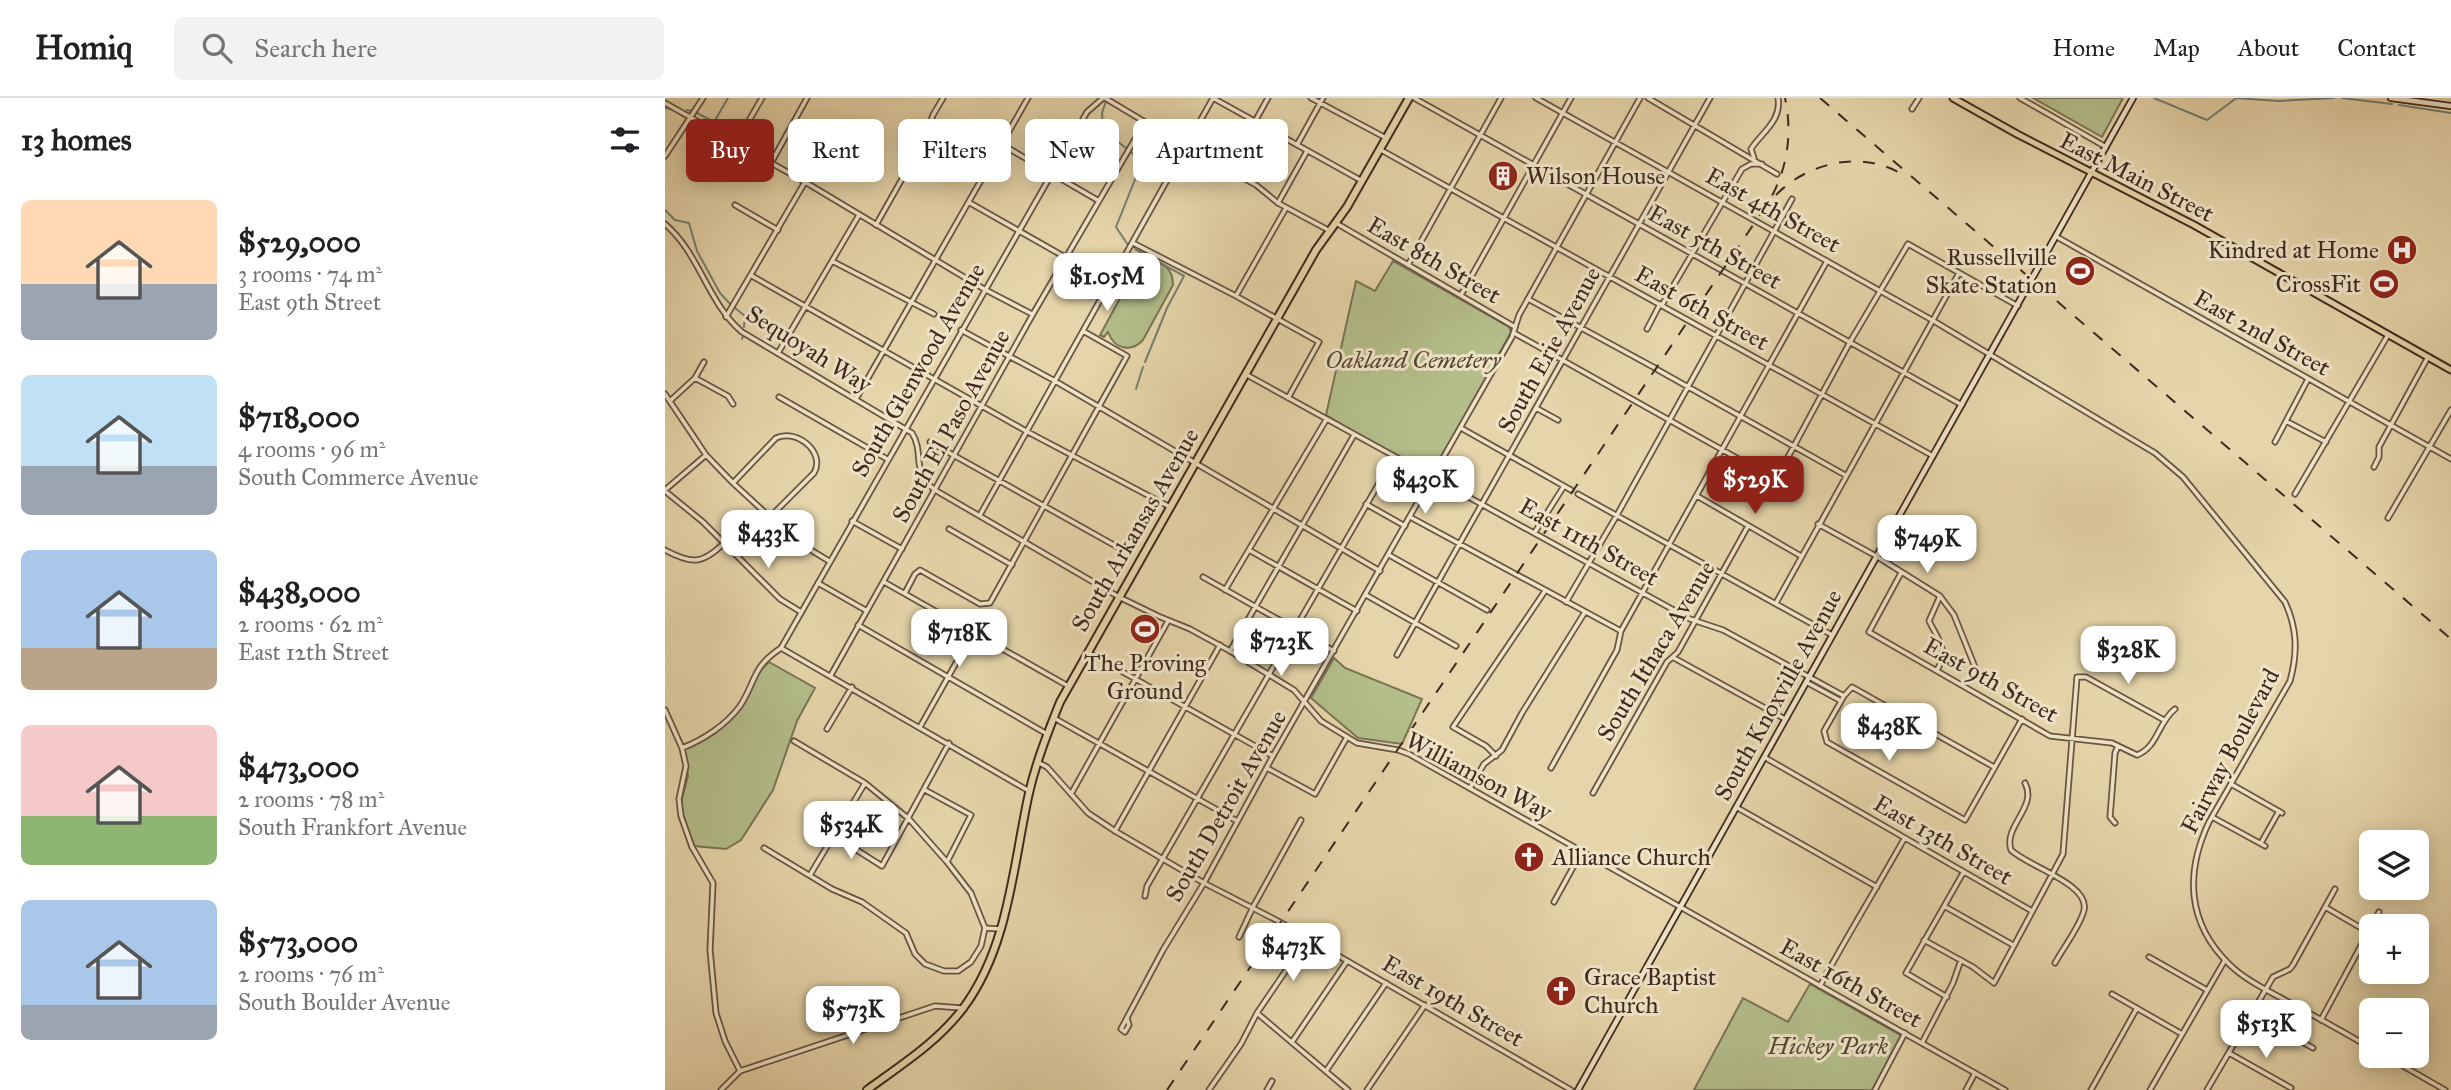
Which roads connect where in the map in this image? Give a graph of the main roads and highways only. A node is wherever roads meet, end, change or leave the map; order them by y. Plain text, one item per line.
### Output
1 (1953, 98) edge
2 (2391, 98) edge
3 (1409, 99) edge
4 (2132, 99) edge
5 (2451, 106) edge
6 (2093, 172) junction
7 (2451, 370) edge
8 (867, 1090) edge
9 (1578, 1090) edge

1 - 6 main road, East Main Street
2 - 5 main road
3 - 8 highway, South Arkansas Avenue
4 - 6 main road, South Knoxville Avenue
6 - 7 main road, East Main Street
6 - 9 main road, South Knoxville Avenue

